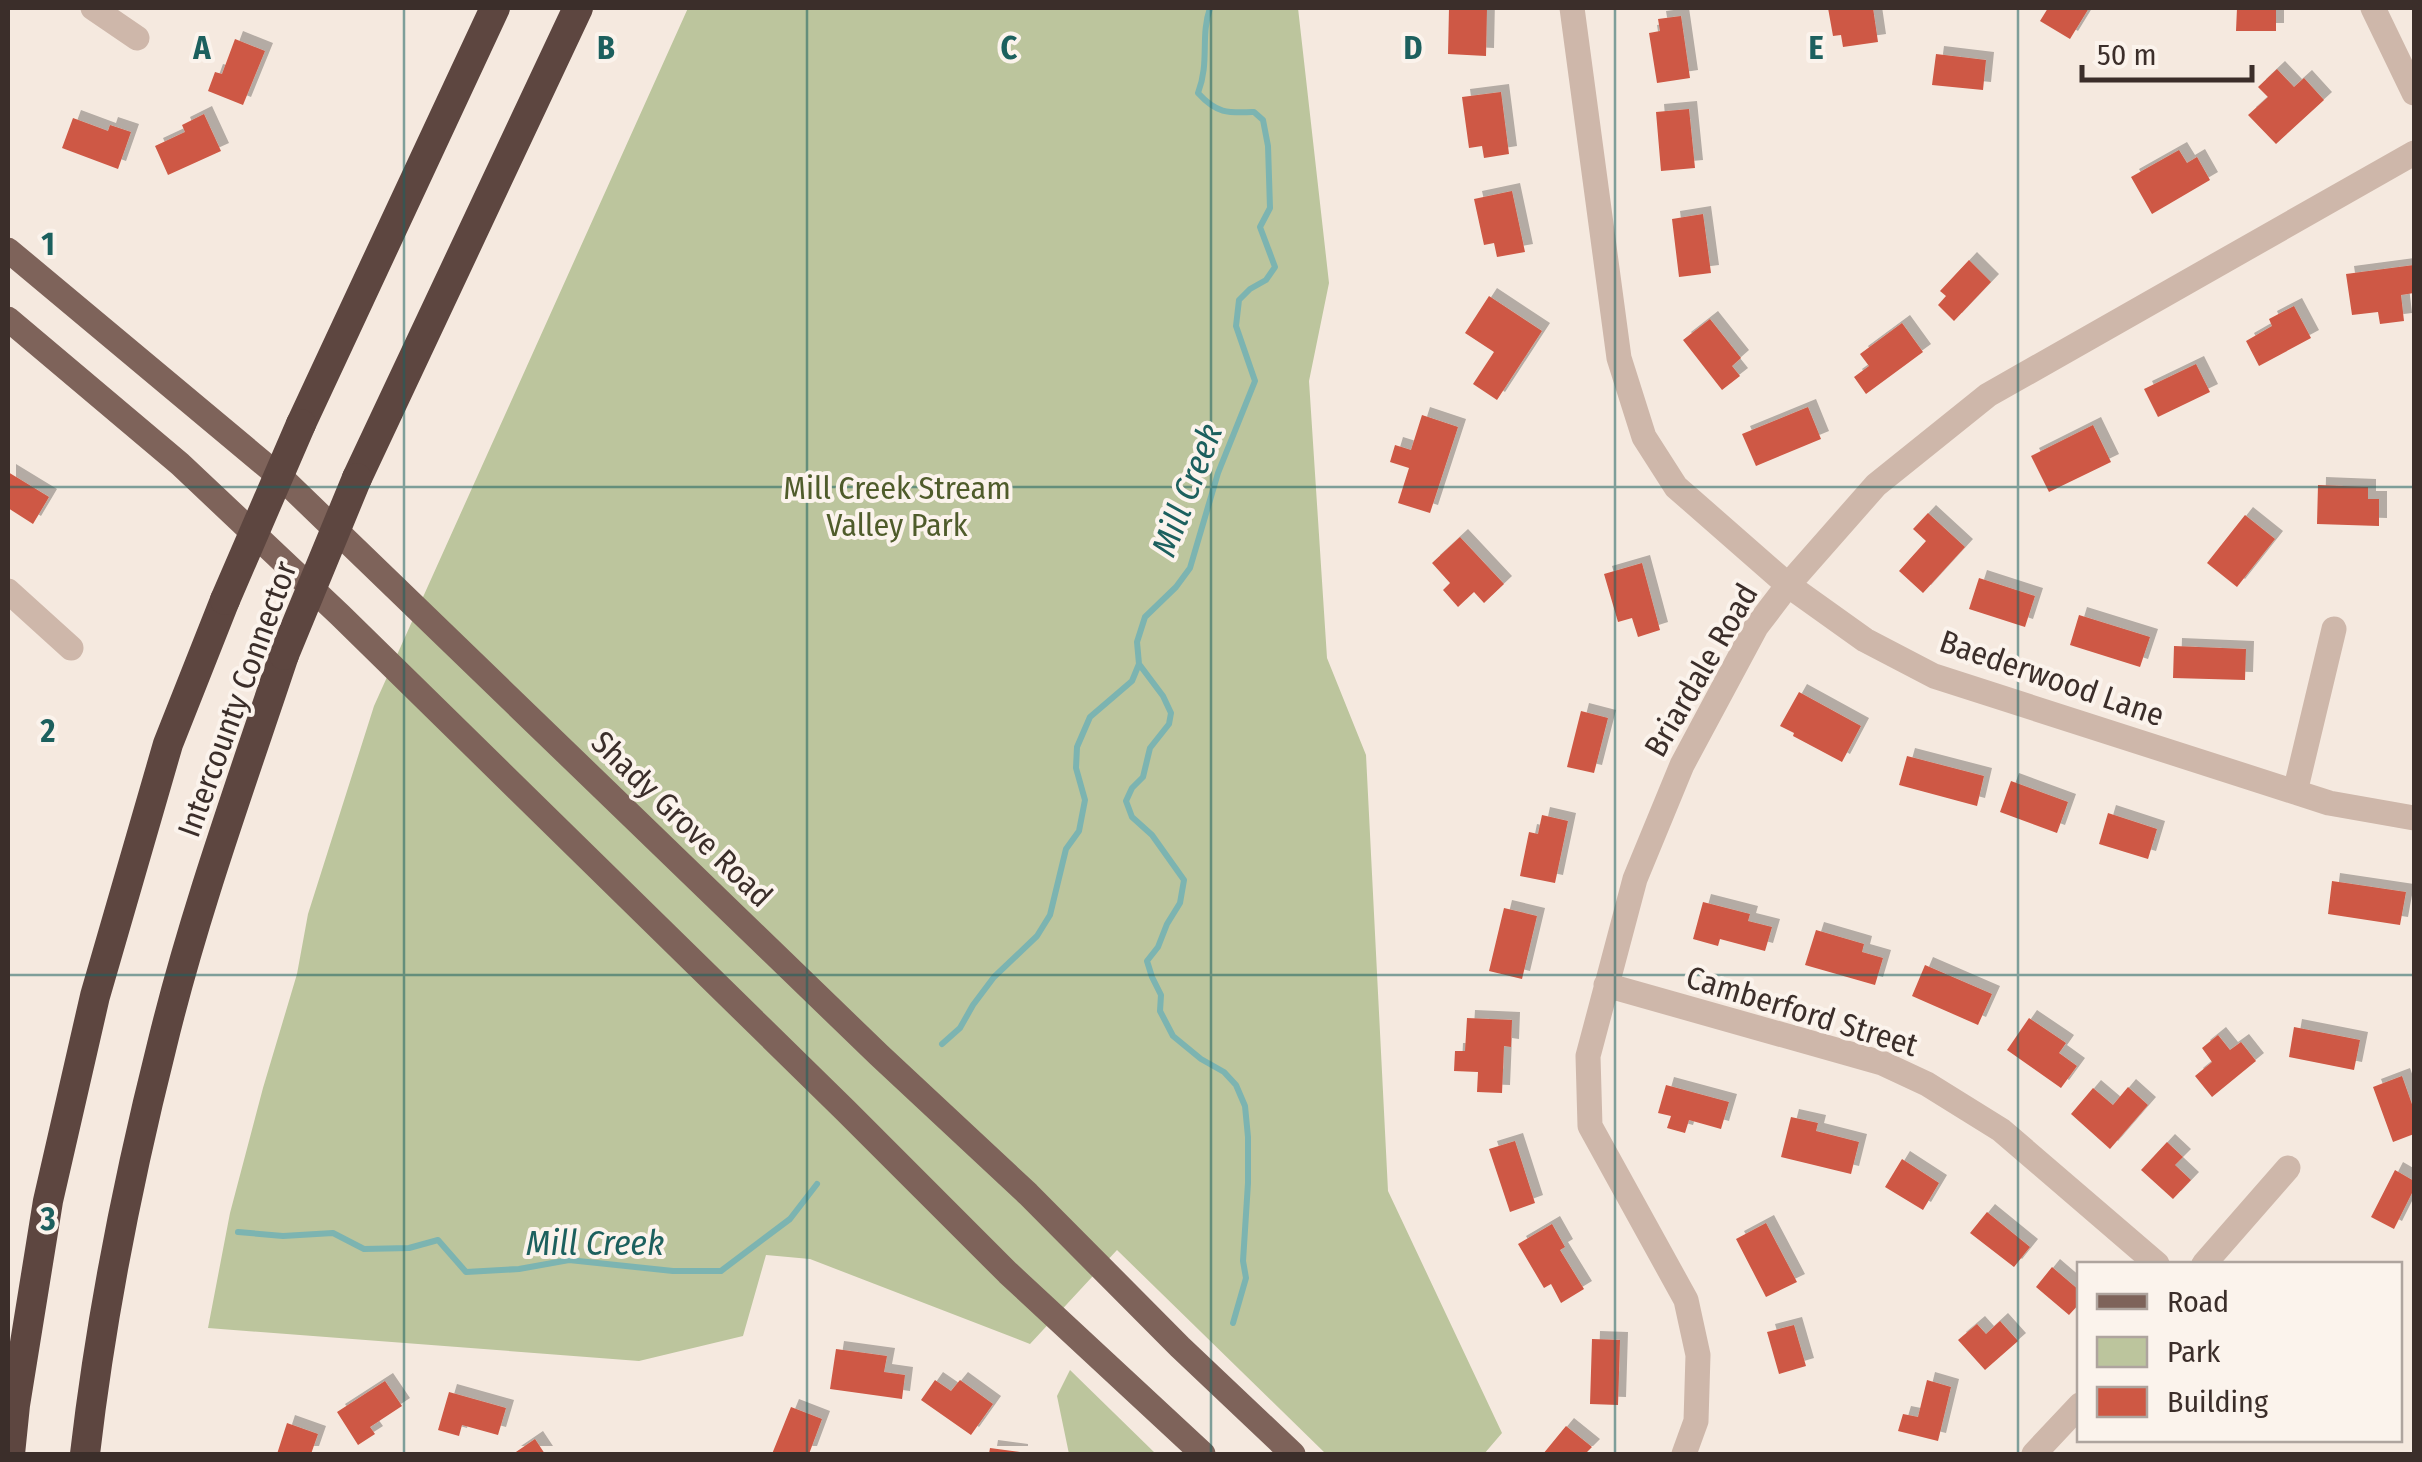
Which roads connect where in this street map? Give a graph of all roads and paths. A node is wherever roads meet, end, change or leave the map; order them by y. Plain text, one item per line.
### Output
1 (93, 8) edge
2 (495, 8) edge
3 (578, 8) edge
4 (1572, 8) edge
5 (2373, 8) edge
6 (137, 38) dead end
7 (2414, 92) edge
8 (2414, 153) edge
9 (8, 250) edge
10 (8, 319) edge
11 (1788, 585) junction
12 (8, 592) edge
13 (2334, 629) dead end
14 (71, 648) dead end
15 (2295, 792) junction
16 (2414, 818) edge
17 (1606, 985) junction
18 (2288, 1168) dead end
19 (2155, 1262) edge
20 (2206, 1262) edge
21 (2077, 1407) edge
22 (10, 1454) edge
23 (85, 1454) edge
24 (1203, 1454) edge
25 (1294, 1454) edge
26 (1684, 1454) edge
27 (2034, 1454) edge

1 - 6 street
2 - 22 highway, Intercounty Connector, bridge
3 - 23 highway, Intercounty Connector, bridge
4 - 11 street, Baederwood Lane
5 - 7 street
8 - 11 street, Briardale Road
9 - 25 main road, Shady Grove Road
10 - 24 main road
11 - 15 street, Baederwood Lane
11 - 17 street, Briardale Road
12 - 14 street
13 - 15 street
15 - 16 street, Baederwood Lane
17 - 19 street, Camberford Street
17 - 26 street, Briardale Road
18 - 20 street
21 - 27 street

